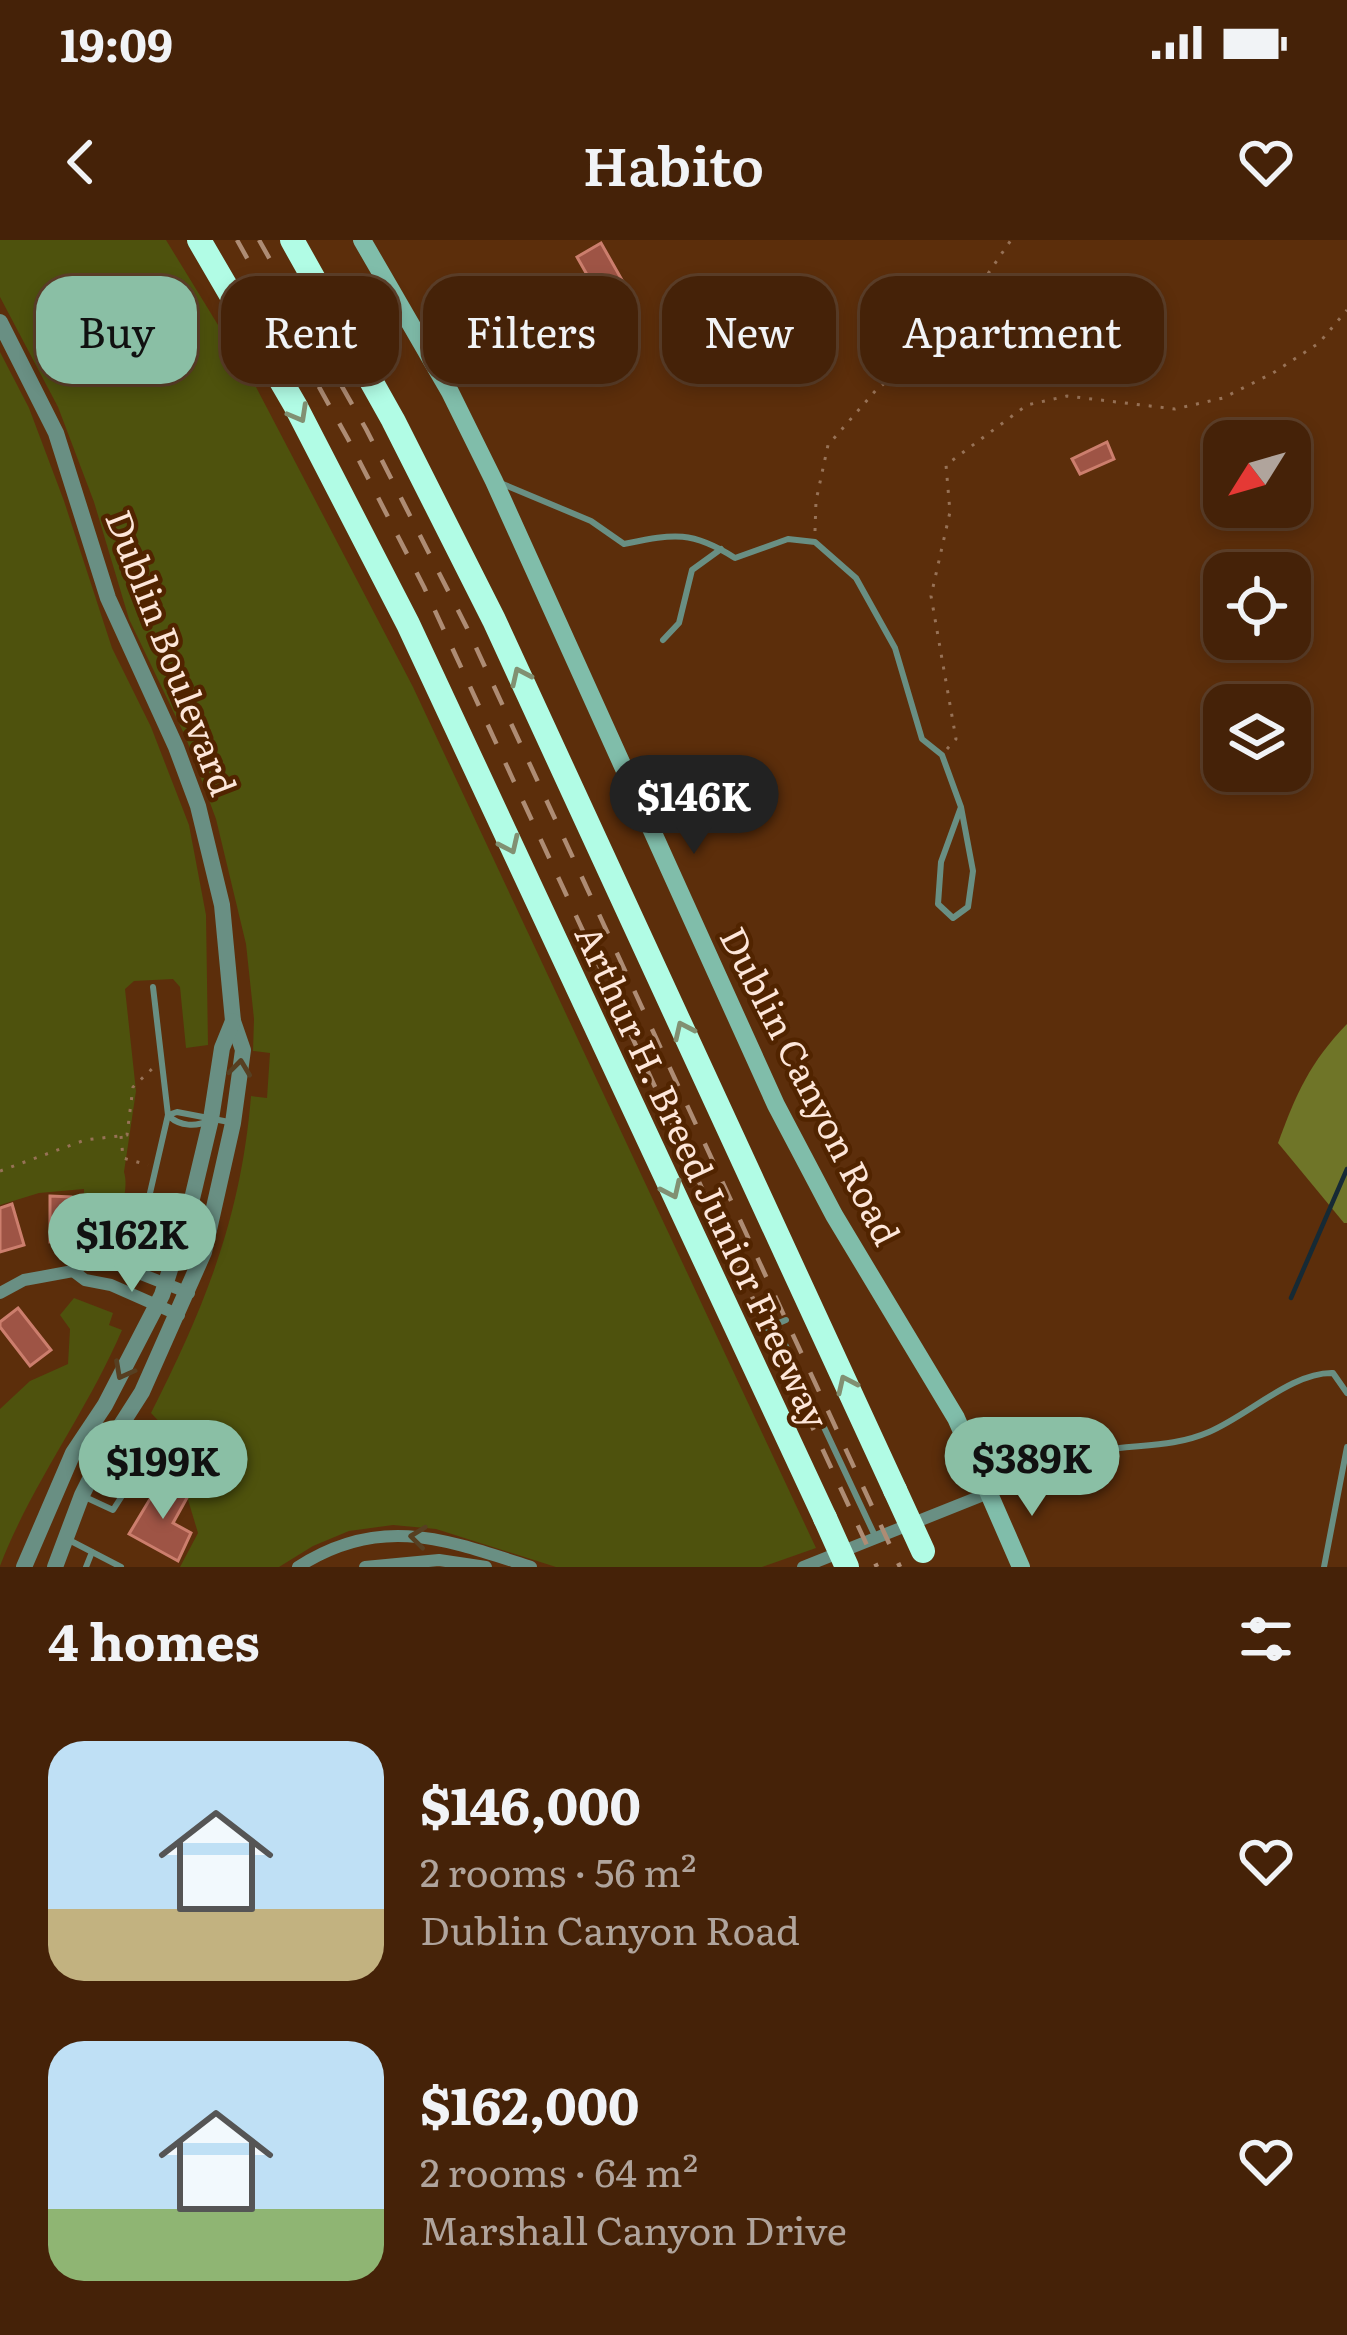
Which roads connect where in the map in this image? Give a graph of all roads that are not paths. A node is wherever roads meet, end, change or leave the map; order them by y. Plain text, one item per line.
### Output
1 (199, 240) edge
2 (292, 240) edge
3 (362, 240) edge
4 (0, 322) edge
5 (494, 481) junction
6 (721, 549) junction
7 (663, 640) dead end
8 (961, 807) junction
9 (153, 987) dead end
10 (233, 1021) junction
11 (168, 1115) junction
12 (211, 1119) junction
13 (233, 1123) junction
14 (144, 1219) dead end
15 (73, 1270) junction
16 (166, 1283) junction
17 (189, 1292) junction
18 (0, 1293) edge
19 (157, 1305) junction
20 (179, 1315) junction
21 (786, 1320) dead end
22 (1347, 1393) edge
23 (120, 1424) junction
24 (1347, 1447) edge
25 (991, 1492) junction
26 (82, 1496) junction
27 (66, 1538) junction
28 (876, 1538) junction
29 (92, 1552) junction
30 (927, 1559) edge
31 (24, 1567) edge
32 (55, 1567) edge
33 (86, 1567) edge
34 (121, 1567) edge
35 (298, 1567) edge
36 (365, 1567) edge
37 (486, 1567) edge
38 (531, 1567) edge
39 (803, 1567) edge
40 (847, 1567) edge
41 (1021, 1567) edge
42 (1324, 1567) edge

1 -> 40 highway, Arthur H. Breed Junior Freeway, bridge
30 -> 2 highway, Arthur H. Breed Junior Freeway, bridge
3 - 5 main road, Dublin Canyon Road
4 - 10 street, Dublin Boulevard
5 - 6 lane
5 - 25 main road, Dublin Canyon Road
6 - 7 lane
6 - 8 lane
8 - 8 lane
9 - 11 lane
10 - 12 street, Dublin Boulevard
13 -> 10 street, Dublin Boulevard
11 - 12 lane
11 - 14 lane
12 - 13 lane
12 - 16 street, Dublin Boulevard
13 - 17 street, Dublin Boulevard
15 - 16 street
15 - 18 street
15 - 19 street
16 - 17 street
16 - 19 street, Dublin Boulevard
17 - 20 street, Dublin Boulevard
19 - 20 street
19 -> 31 street, Dublin Boulevard
20 - 23 street, Dublin Boulevard
21 - 28 lane
22 - 25 lane
23 - 26 street, Dublin Boulevard
23 - 26 lane
24 - 42 lane
25 - 28 street
25 - 41 main road, Dublin Canyon Road
26 - 27 street, Dublin Boulevard
27 - 29 lane
27 - 32 street, Dublin Boulevard
28 - 39 street
29 - 33 lane
29 - 34 lane
38 -> 35 street
36 - 37 street

